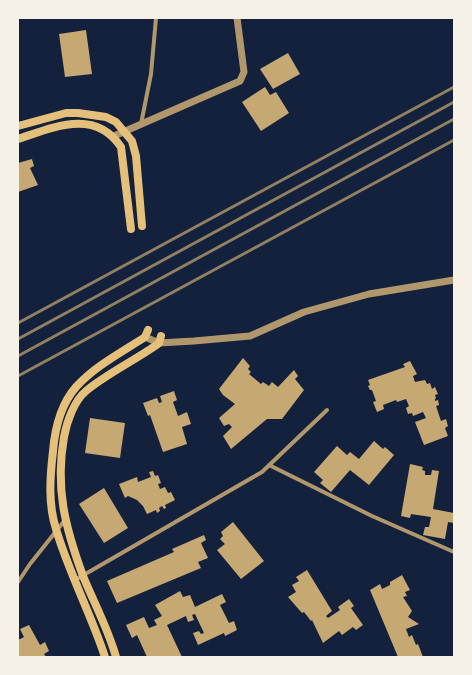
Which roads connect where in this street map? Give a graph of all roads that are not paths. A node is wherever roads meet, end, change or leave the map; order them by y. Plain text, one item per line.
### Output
1 (156, 18) edge
2 (237, 18) edge
3 (141, 124) junction
4 (18, 126) edge
5 (125, 130) junction
6 (114, 136) junction
7 (18, 139) edge
8 (142, 226) dead end
9 (131, 228) dead end
10 (454, 280) edge
11 (146, 333) joint
12 (160, 339) junction
13 (327, 410) dead end
14 (270, 465) junction
15 (65, 520) junction
16 (56, 529) junction
17 (454, 552) edge
18 (83, 576) junction
19 (75, 580) junction
20 (18, 582) edge
21 (105, 657) edge
22 (116, 657) edge

1 - 3 street
2 - 3 street
3 - 5 street
4 - 5 main road
5 - 6 street
5 - 8 main road
6 - 7 main road
6 - 9 main road
10 - 12 street
11 - 12 street
11 - 16 main road
12 - 15 main road
13 - 14 street
14 - 17 street
14 - 18 street
15 - 16 street
15 - 18 main road
16 - 19 main road
16 - 20 street
18 - 19 street
18 - 22 main road
19 - 21 main road

